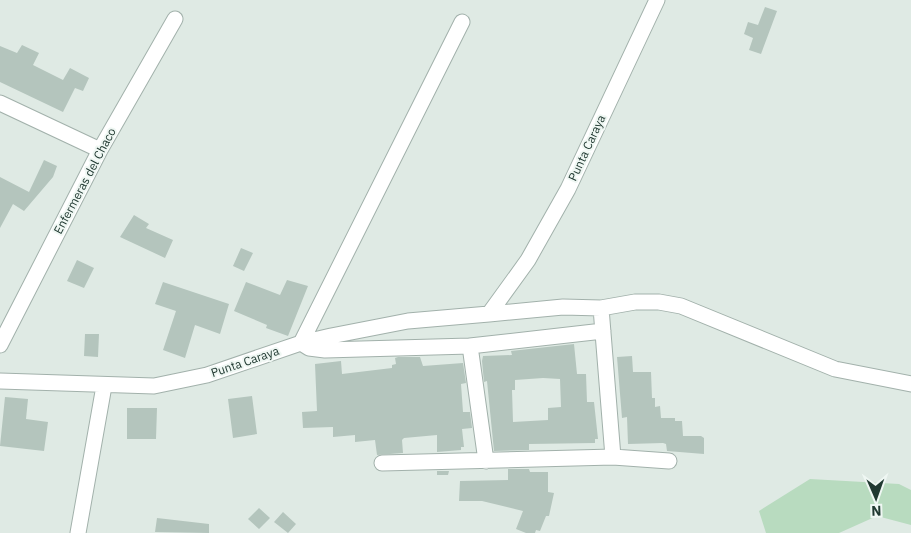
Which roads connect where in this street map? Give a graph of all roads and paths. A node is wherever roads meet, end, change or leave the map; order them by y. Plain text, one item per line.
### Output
1 (657, 0) edge
2 (175, 19) dead end
3 (462, 22) dead end
4 (0, 103) edge
5 (100, 150) junction
6 (601, 308) junction
7 (488, 314) junction
8 (603, 331) junction
9 (301, 343) junction
10 (0, 345) edge
11 (470, 346) junction
12 (0, 381) edge
13 (911, 384) edge
14 (104, 386) junction
15 (613, 457) junction
16 (486, 461) junction
17 (669, 461) dead end
18 (382, 463) dead end
19 (78, 533) edge

1 - 7 street, Punta Caraya
2 - 5 street, Enfermeras del Chaco
3 - 9 street
4 - 5 street
5 - 10 street, Enfermeras del Chaco
6 - 7 street, Punta Caraya
6 - 8 street
6 - 13 street, Punta Caraya
7 - 9 street, Punta Caraya
8 - 11 street
8 - 15 street
9 - 11 street
9 - 14 street, Punta Caraya
11 - 16 street
12 - 14 street, Punta Caraya
14 - 19 street
15 - 16 street
15 - 17 street
16 - 18 street

